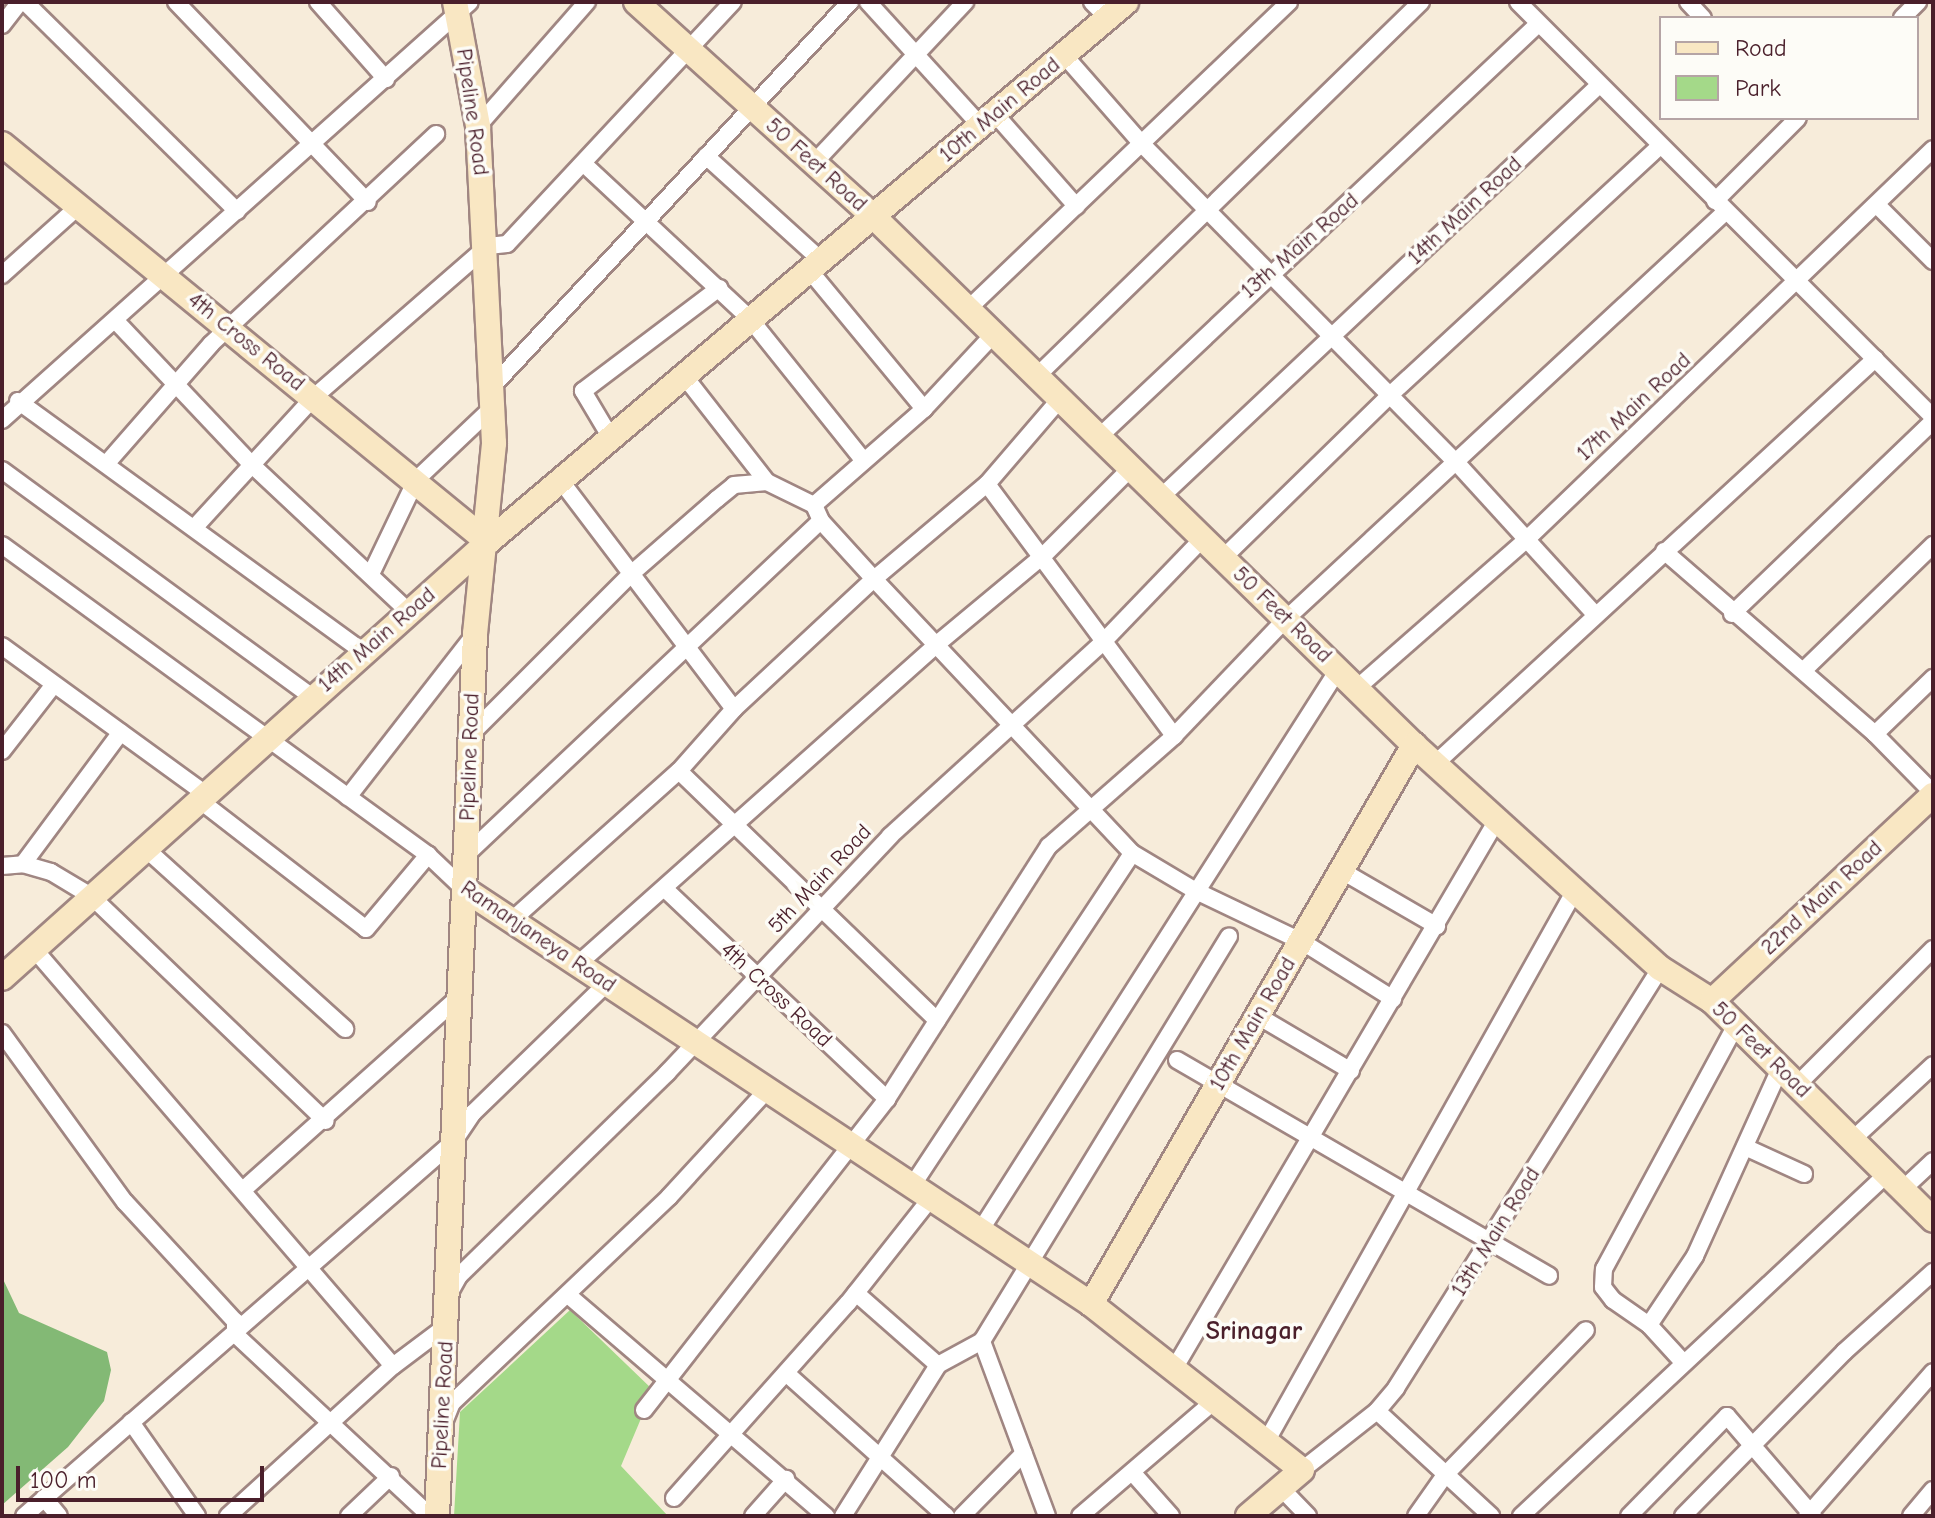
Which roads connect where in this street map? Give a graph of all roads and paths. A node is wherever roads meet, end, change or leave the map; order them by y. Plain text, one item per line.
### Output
1 (23, 2) edge
2 (176, 2) edge
3 (203, 2) edge
4 (587, 2) edge
5 (636, 2) edge
6 (733, 2) edge
7 (850, 2) edge
8 (868, 2) edge
9 (965, 2) edge
10 (1289, 2) edge
11 (1421, 2) edge
12 (1518, 2) edge
13 (324, 4) edge
14 (461, 6) edge
15 (1109, 7) edge
16 (190, 15) junction
17 (1538, 24) junction
18 (2, 25) edge
19 (691, 52) junction
20 (916, 54) junction
21 (1064, 55) junction
22 (386, 79) junction
23 (1598, 86) junction
24 (752, 107) junction
25 (988, 120) junction
26 (1796, 120) edge
27 (478, 126) junction
28 (436, 134) dead end
29 (1141, 143) junction
30 (2, 144) edge
31 (313, 144) junction
32 (1659, 147) junction
33 (1933, 149) edge
34 (706, 156) junction
35 (814, 163) junction
36 (584, 164) junction
37 (368, 202) junction
38 (79, 206) junction
39 (1076, 206) junction
40 (1720, 206) junction
41 (1878, 206) junction
42 (1207, 209) junction
43 (237, 211) junction
44 (874, 217) junction
45 (647, 220) junction
46 (488, 246) junction
47 (1933, 261) edge
48 (816, 266) junction
49 (1269, 271) junction
50 (2, 275) edge
51 (165, 275) junction
52 (1798, 283) junction
53 (719, 288) junction
54 (968, 309) junction
55 (115, 320) junction
56 (751, 320) junction
57 (232, 330) junction
58 (994, 334) junction
59 (1332, 335) junction
60 (1875, 359) junction
61 (1037, 376) junction
62 (685, 377) junction
63 (178, 388) junction
64 (1389, 396) junction
65 (314, 397) junction
66 (491, 399) junction
67 (1060, 399) junction
68 (18, 401) junction
69 (924, 409) junction
70 (1933, 419) edge
71 (2, 420) edge
72 (1099, 437) junction
73 (611, 438) junction
74 (863, 460) junction
75 (1456, 462) junction
76 (107, 463) junction
77 (251, 464) junction
78 (1131, 468) junction
79 (2, 470) edge
80 (416, 480) junction
81 (561, 481) junction
82 (767, 482) junction
83 (987, 484) junction
84 (1161, 497) junction
85 (814, 505) junction
86 (821, 521) junction
87 (194, 528) junction
88 (1203, 538) junction
89 (1526, 540) junction
90 (488, 542) junction
91 (2, 545) edge
92 (1933, 545) edge
93 (1664, 551) junction
94 (1044, 555) junction
95 (1223, 558) junction
96 (371, 574) junction
97 (631, 574) junction
98 (874, 579) junction
99 (409, 612) junction
100 (1595, 614) junction
101 (1732, 614) junction
102 (1286, 619) junction
103 (475, 634) junction
104 (1104, 641) junction
105 (937, 644) junction
106 (2, 646) edge
107 (684, 649) junction
108 (363, 652) junction
109 (1338, 670) junction
110 (1804, 670) junction
111 (1933, 678) edge
112 (52, 687) junction
113 (1357, 688) junction
114 (312, 697) junction
115 (734, 709) junction
116 (1010, 723) junction
117 (121, 732) junction
118 (1875, 734) junction
119 (470, 735) junction
120 (1174, 736) junction
121 (265, 737) junction
122 (1414, 745) junction
123 (2, 751) edge
124 (1436, 763) junction
125 (679, 771) junction
126 (1933, 794) edge
127 (201, 796) junction
128 (348, 797) junction
129 (1088, 809) junction
130 (1497, 820) junction
131 (734, 827) junction
132 (145, 848) junction
133 (1132, 853) junction
134 (428, 855) junction
135 (466, 855) junction
136 (23, 864) junction
137 (2, 866) edge
138 (1342, 871) junction
139 (464, 889) junction
140 (665, 889) junction
141 (1196, 891) junction
142 (1574, 892) junction
143 (91, 896) junction
144 (821, 908) junction
145 (511, 921) junction
146 (1437, 926) junction
147 (1229, 937) dead end
148 (1301, 941) junction
149 (34, 949) junction
150 (1933, 949) edge
151 (577, 965) junction
152 (1660, 968) junction
153 (2, 978) edge
154 (757, 978) junction
155 (606, 984) junction
156 (459, 997) junction
157 (1393, 999) junction
158 (1712, 1001) junction
159 (1258, 1016) junction
160 (937, 1020) junction
161 (1736, 1025) junction
162 (345, 1029) dead end
163 (2, 1033) edge
164 (695, 1043) junction
165 (1177, 1060) dead end
166 (1933, 1065) edge
167 (1351, 1071) junction
168 (1789, 1076) junction
169 (1217, 1085) junction
170 (767, 1090) junction
171 (887, 1099) junction
172 (326, 1121) junction
173 (1312, 1137) junction
174 (1852, 1140) junction
175 (454, 1141) junction
176 (852, 1146) junction
177 (1745, 1147) junction
178 (1933, 1161) edge
179 (1804, 1174) dead end
180 (1894, 1182) junction
181 (243, 1190) junction
182 (1408, 1191) junction
183 (921, 1192) junction
184 (1933, 1220) edge
185 (980, 1231) junction
186 (1488, 1243) junction
187 (1027, 1262) junction
188 (309, 1264) junction
189 (1933, 1272) edge
190 (1549, 1276) dead end
191 (856, 1293) junction
192 (447, 1295) junction
193 (568, 1295) junction
194 (1091, 1304) junction
195 (1649, 1325) junction
196 (446, 1326) junction
197 (1586, 1330) dead end
198 (235, 1334) junction
199 (982, 1341) junction
200 (1682, 1361) junction
201 (938, 1365) junction
202 (393, 1366) junction
203 (1174, 1369) junction
204 (1933, 1372) edge
205 (786, 1373) junction
206 (667, 1379) junction
207 (1214, 1401) junction
208 (644, 1410) dead end
209 (1377, 1411) junction
210 (131, 1422) junction
211 (330, 1424) junction
212 (442, 1428) junction
213 (731, 1433) junction
214 (1266, 1442) junction
215 (1753, 1443) junction
216 (1024, 1453) junction
217 (882, 1455) junction
218 (1302, 1470) junction
219 (1132, 1472) junction
220 (1445, 1475) junction
221 (391, 1476) junction
222 (786, 1479) junction
223 (1281, 1488) junction
224 (1933, 1490) edge
225 (44, 1498) junction
226 (674, 1498) dead end
227 (1259, 1513) edge
228 (1810, 1515) edge
229 (24, 1516) edge
230 (59, 1516) edge
231 (197, 1516) edge
232 (228, 1516) edge
233 (349, 1516) edge
234 (430, 1516) edge
235 (437, 1516) edge
236 (753, 1516) edge
237 (826, 1516) edge
238 (843, 1516) edge
239 (946, 1516) edge
240 (962, 1516) edge
241 (1047, 1516) edge
242 (1080, 1516) edge
243 (1171, 1516) edge
244 (1308, 1516) edge
245 (1416, 1516) edge
246 (1491, 1516) edge
247 (1521, 1516) edge
248 (1629, 1516) edge
249 (1683, 1516) edge
250 (1911, 1516) edge

1 - 18 street
1 - 43 street
2 - 16 street
3 - 16 street
4 - 27 street
5 - 19 street, 50 Feet Road
6 - 19 street
7 - 24 street
8 - 20 street
9 - 20 street
10 - 29 street
11 - 42 street
12 - 17 street
13 - 22 street
14 - 22 street
14 - 27 street, Pipeline Road
15 - 21 street, 10th Main Road
16 - 31 street
17 - 23 street
17 - 49 street, 13th Main Road
19 - 24 street, 50 Feet Road
19 - 36 street
20 - 25 street
20 - 35 street
21 - 25 street, 10th Main Road
21 - 29 street
22 - 31 street
23 - 32 street
23 - 59 street, 14th Main Road
24 - 34 street
24 - 35 street, 50 Feet Road
25 - 39 street
25 - 44 street, 10th Main Road
26 - 40 street
27 - 46 street, Pipeline Road
28 - 37 street
29 - 39 street
29 - 42 street
30 - 38 street, 4th Cross Road
31 - 37 street
31 - 43 street
32 - 40 street
32 - 64 street
33 - 41 street, 17th Main Road
34 - 45 street
34 - 48 street
35 - 44 street, 50 Feet Road
36 - 45 street
36 - 46 street
37 - 57 street
38 - 50 street
38 - 51 street, 4th Cross Road
39 - 54 street
40 - 52 street
40 - 75 street
41 - 47 street
41 - 52 street, 17th Main Road
42 - 49 street
42 - 61 street
43 - 51 street
44 - 48 street, 10th Main Road
44 - 54 street, 50 Feet Road
45 - 53 street
45 - 66 street
46 - 65 street
46 - 66 street, Pipeline Road
48 - 56 street, 10th Main Road
48 - 69 street
49 - 59 street
49 - 72 street, 13th Main Road
51 - 55 street
51 - 57 street, 4th Cross Road
52 - 60 street
52 - 89 street, 17th Main Road
53 - 56 street
53 - 73 street
54 - 58 street, 50 Feet Road
55 - 63 street
55 - 68 street
56 - 62 street, 10th Main Road
56 - 74 street
57 - 63 street
57 - 65 street, 4th Cross Road
58 - 61 street, 50 Feet Road
58 - 69 street
59 - 64 street
59 - 84 street, 14th Main Road
60 - 70 street
60 - 93 street
61 - 67 street, 50 Feet Road
62 - 73 street, 14th Main Road
62 - 82 street
63 - 76 street
63 - 77 street
64 - 75 street
64 - 95 street
65 - 77 street
65 - 80 street, 4th Cross Road
66 - 80 street
66 - 90 street, Pipeline Road
67 - 72 street, 50 Feet Road
67 - 83 street
68 - 71 street
68 - 76 street
69 - 74 street
70 - 101 street
72 - 78 street, 50 Feet Road
73 - 81 street, 14th Main Road
74 - 85 street
75 - 89 street
75 - 102 street
76 - 87 street
77 - 87 street
77 - 96 street
78 - 84 street, 50 Feet Road
78 - 94 street
79 - 114 street
80 - 90 street, 4th Cross Road
80 - 96 street
81 - 90 street, 14th Main Road
81 - 97 street
82 - 85 street
82 - 97 street
83 - 94 street
83 - 98 street
84 - 88 street, 50 Feet Road
85 - 86 street
86 - 98 street
86 - 107 street
87 - 108 street
88 - 95 street, 50 Feet Road
88 - 104 street, 5th Main Road
89 - 100 street
89 - 113 street, 17th Main Road
90 - 99 street, 14th Main Road
90 - 103 street, Pipeline Road
91 - 121 street, Ramanjaneya Road
92 - 110 street
93 - 100 street
93 - 101 street
94 - 104 street
94 - 105 street
95 - 102 street, 50 Feet Road
96 - 99 street
97 - 107 street
97 - 119 street
98 - 105 street
98 - 115 street
99 - 108 street, 14th Main Road
100 - 124 street
101 - 110 street
102 - 109 street, 50 Feet Road
102 - 120 street
103 - 119 street, Pipeline Road
103 - 128 street
104 - 116 street, 5th Main Road
104 - 120 street
105 - 116 street
105 - 131 street
106 - 112 street
107 - 115 street
107 - 135 street
108 - 114 street, 14th Main Road
109 - 113 street, 50 Feet Road
109 - 141 street
110 - 118 street
111 - 118 street
112 - 117 street
112 - 123 street
113 - 122 street, 50 Feet Road
114 - 121 street, 14th Main Road
115 - 125 street
116 - 129 street
116 - 144 street, 5th Main Road
117 - 127 street
117 - 136 street
118 - 126 street
119 - 135 street, Pipeline Road
120 - 129 street
121 - 127 street, 14th Main Road
121 - 128 street, Ramanjaneya Road
122 - 124 street, 50 Feet Road
122 - 138 street, 10th Main Road
124 - 130 street, 50 Feet Road
125 - 131 street
125 - 145 street
126 - 158 street, 22nd Main Road
127 - 132 street, 14th Main Road
127 - 134 street
128 - 134 street, Ramanjaneya Road
129 - 133 street
129 - 160 street
130 - 142 street, 50 Feet Road
130 - 146 street
131 - 140 street
131 - 144 street
132 - 143 street, 14th Main Road
132 - 162 street
133 - 141 street
133 - 183 street
134 - 139 street, Ramanjaneya Road
135 - 139 street, Pipeline Road
136 - 137 street
136 - 143 street
138 - 146 street
138 - 148 street, 10th Main Road
139 - 145 street, Ramanjaneya Road
139 - 156 street, Pipeline Road
140 - 151 street
140 - 154 street, 4th Cross Road
141 - 148 street
141 - 185 street
142 - 152 street, 50 Feet Road
142 - 182 street
143 - 149 street, 14th Main Road
143 - 172 street
144 - 154 street, 5th Main Road
144 - 160 street
145 - 151 street, Ramanjaneya Road
146 - 157 street
147 - 187 street
148 - 157 street
148 - 159 street, 10th Main Road
149 - 153 street, 14th Main Road
149 - 181 street
150 - 168 street
151 - 155 street, Ramanjaneya Road
152 - 158 street, 50 Feet Road
152 - 186 street, 13th Main Road
154 - 164 street, 5th Main Road
154 - 171 street, 4th Cross Road
155 - 164 street, Ramanjaneya Road
155 - 175 street
156 - 172 street
156 - 175 street, Pipeline Road
157 - 167 street
158 - 161 street, 50 Feet Road
159 - 167 street
159 - 169 street, 10th Main Road
160 - 171 street
161 - 168 street, 50 Feet Road
161 - 195 street
163 - 198 street
164 - 170 street, Ramanjaneya Road
164 - 192 street, 5th Main Road
165 - 169 street
166 - 174 street
167 - 173 street
168 - 174 street, 50 Feet Road
168 - 177 street
169 - 173 street
169 - 194 street, 10th Main Road
170 - 176 street, Ramanjaneya Road
170 - 193 street
171 - 176 street
172 - 181 street
173 - 182 street
173 - 203 street
174 - 180 street, 50 Feet Road
175 - 188 street
175 - 192 street, Pipeline Road
176 - 183 street, Ramanjaneya Road
176 - 206 street
177 - 179 street
177 - 195 street
178 - 180 street
180 - 184 street, 50 Feet Road
180 - 200 street
181 - 188 street
182 - 186 street
182 - 214 street
183 - 185 street, Ramanjaneya Road
183 - 191 street
185 - 187 street, Ramanjaneya Road
186 - 190 street
186 - 209 street, 13th Main Road
187 - 194 street, Ramanjaneya Road
187 - 199 street
188 - 198 street
188 - 202 street
189 - 215 street
191 - 201 street
191 - 205 street
192 - 196 street, Pipeline Road
193 - 206 street
193 - 212 street
194 - 203 street, Ramanjaneya Road
195 - 200 street
196 - 202 street
196 - 212 street, Pipeline Road
197 - 220 street
198 - 210 street
198 - 211 street
199 - 201 street
199 - 216 street
200 - 247 street
201 - 217 street
202 - 211 street
203 - 207 street
204 - 228 street
205 - 213 street
205 - 217 street
206 - 208 street
206 - 213 street
207 - 214 street
207 - 219 street
209 - 218 street, 13th Main Road
209 - 220 street
210 - 225 street
210 - 231 street
211 - 221 street
211 - 232 street
212 - 235 street, Pipeline Road
213 - 222 street
213 - 226 street
214 - 218 street
215 - 228 street
215 - 248 street
215 - 249 street
216 - 240 street
216 - 241 street
217 - 238 street
217 - 239 street
218 - 223 street, 13th Main Road
219 - 242 street
219 - 243 street
220 - 245 street
220 - 246 street
221 - 233 street
221 - 234 street
222 - 236 street
222 - 237 street
223 - 227 street, 13th Main Road
223 - 244 street
224 - 250 street
225 - 229 street
225 - 230 street

